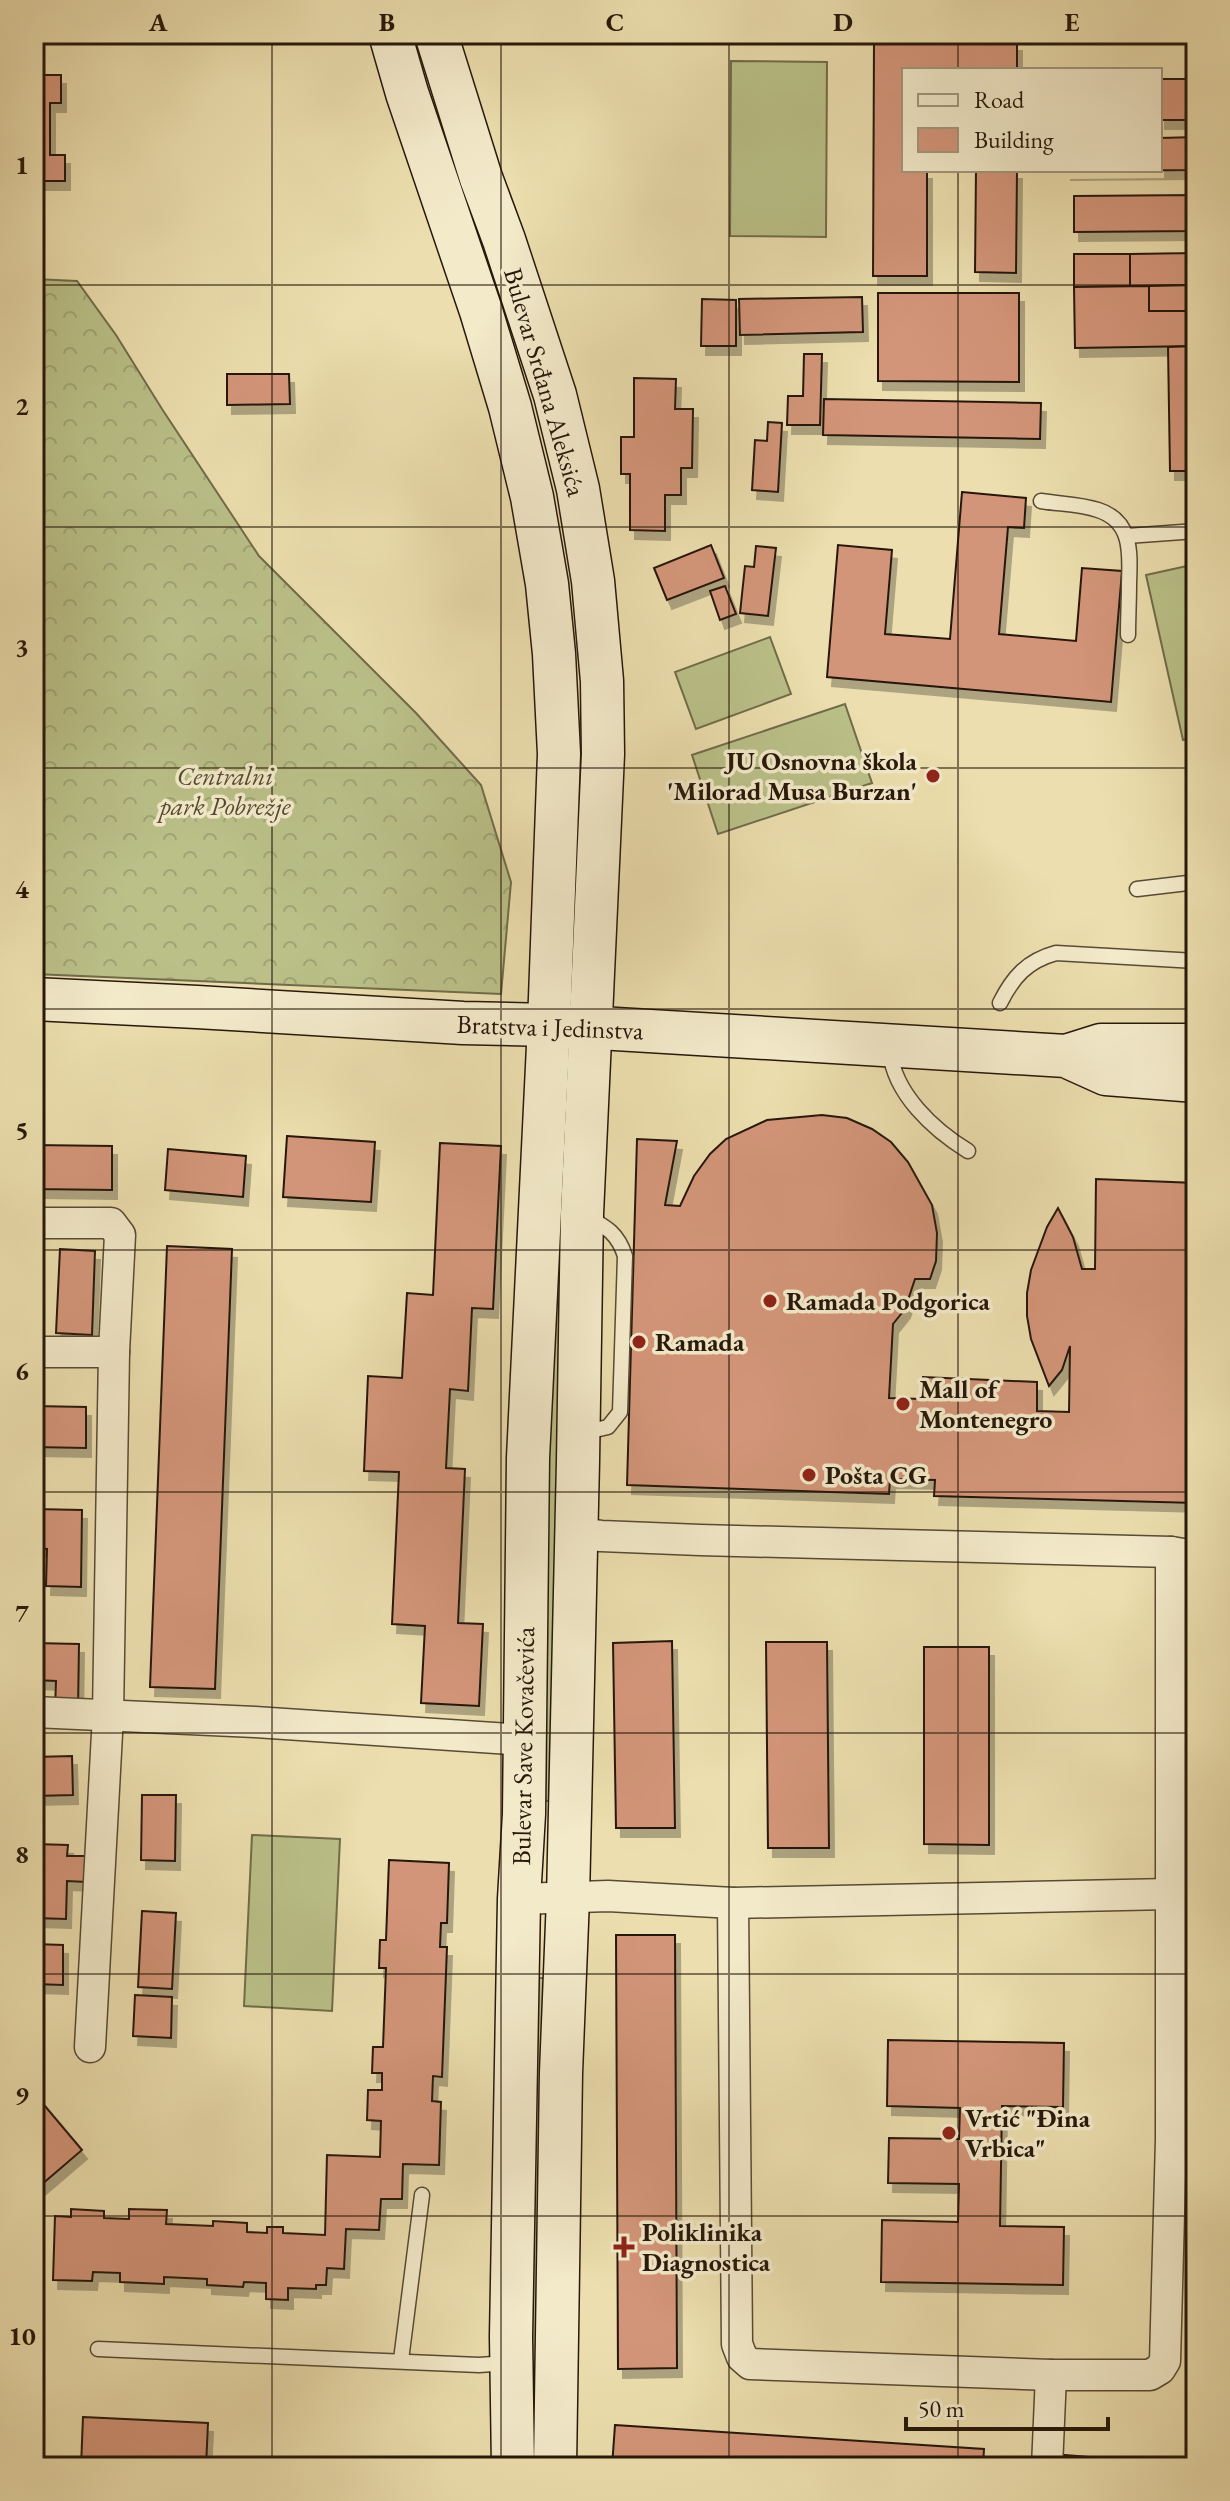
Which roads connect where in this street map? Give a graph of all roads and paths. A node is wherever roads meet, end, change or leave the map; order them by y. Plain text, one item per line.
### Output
1 (390, 34) edge
2 (436, 34) edge
3 (1041, 501) dead end
4 (1196, 531) edge
5 (1127, 536) junction
6 (1128, 635) dead end
7 (1196, 882) edge
8 (1137, 889) dead end
9 (1196, 961) edge
10 (34, 999) edge
11 (1000, 1003) dead end
12 (569, 1026) junction
13 (1196, 1045) edge
14 (890, 1047) junction
15 (1057, 1055) junction
16 (1196, 1081) edge
17 (968, 1151) dead end
18 (34, 1223) edge
19 (34, 1352) edge
20 (114, 1352) junction
21 (576, 1533) junction
22 (1183, 1554) edge
23 (34, 1712) edge
24 (108, 1715) junction
25 (525, 1740) junction
26 (1170, 1894) junction
27 (568, 1898) junction
28 (519, 1899) junction
29 (733, 1903) junction
30 (90, 2047) dead end
31 (1184, 2139) edge
32 (422, 2195) dead end
33 (98, 2349) dead end
34 (401, 2360) junction
35 (512, 2363) junction
36 (1051, 2375) junction
37 (513, 2467) edge
38 (555, 2467) edge
39 (1047, 2467) edge

1 - 12 main road, Bulevar Srđana Aleksića
2 - 12 main road, Bulevar Srđana Aleksića
3 - 5 lane
4 - 5 lane
5 - 6 lane
7 - 8 lane
9 - 11 lane
10 - 12 main road, Bratstva i Jedinstva
12 - 14 main road, Bratstva i Jedinstva
12 - 21 main road, Bulevar Save Kovačevića
12 - 25 main road, Bulevar Save Kovačevića
13 - 15 main road, Bratstva i Jedinstva
14 - 15 main road, Bratstva i Jedinstva
14 - 17 lane
15 - 16 main road, Bratstva i Jedinstva
18 - 20 street
19 - 20 street
20 - 24 street
21 - 22 street
21 - 27 main road, Bulevar Save Kovačevića
22 - 26 street
23 - 24 street
24 - 25 street
24 - 30 street
25 - 28 main road, Bulevar Save Kovačevića
26 - 29 street
26 - 31 street
27 - 28 street
27 - 29 street
27 - 38 main road, Bulevar Save Kovačevića
28 - 35 main road, Bulevar Save Kovačevića
29 - 36 street
31 - 36 street
32 - 34 lane
33 - 34 lane
34 - 35 lane
35 - 37 main road, Bulevar Save Kovačevića
36 - 39 street

